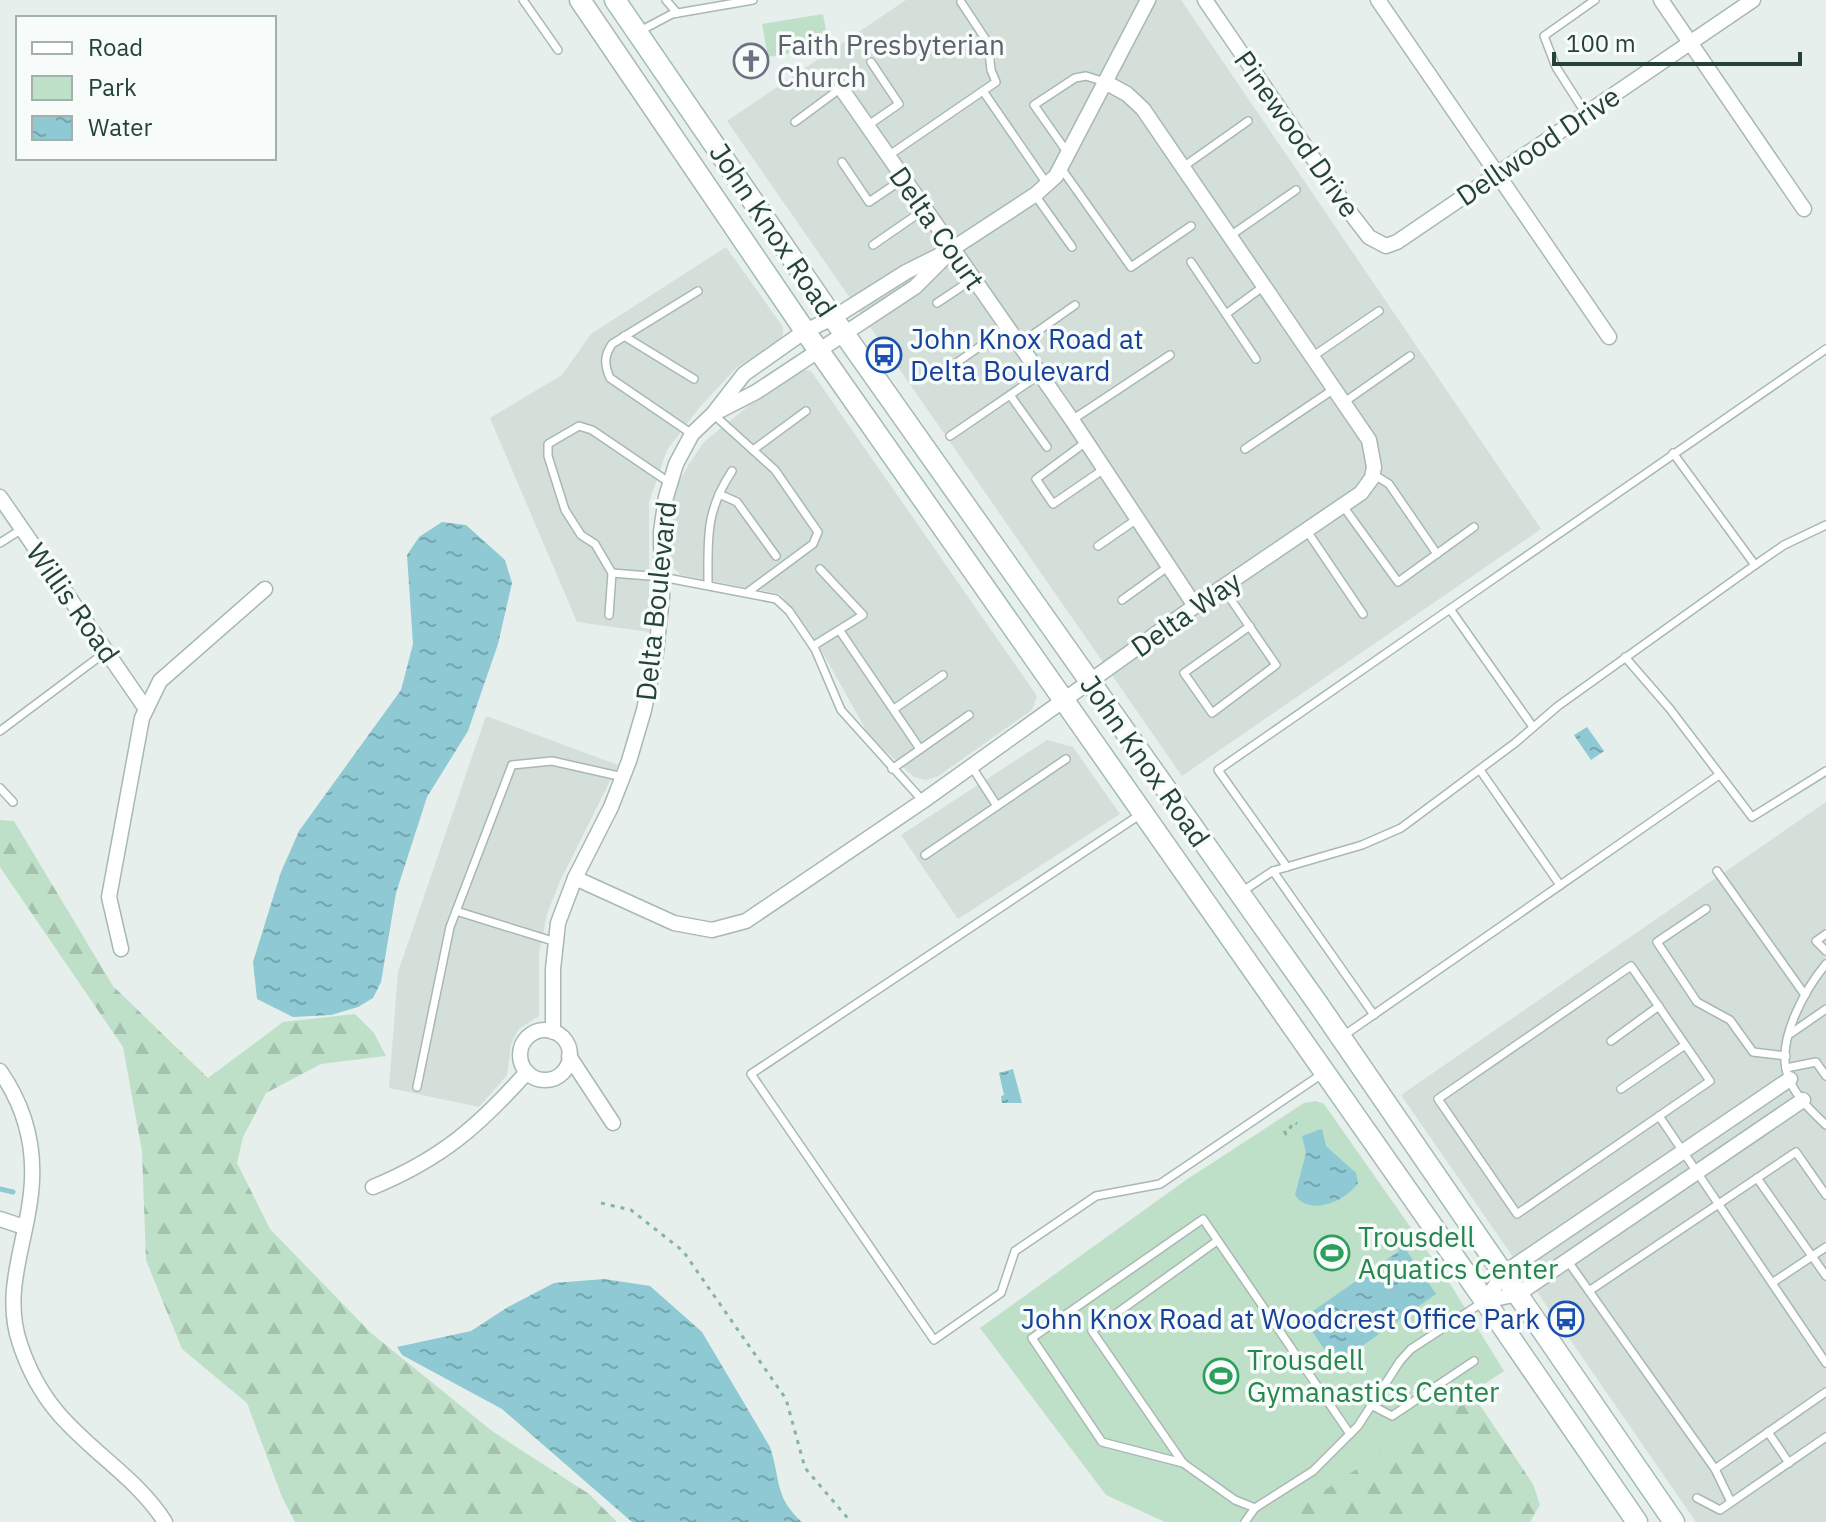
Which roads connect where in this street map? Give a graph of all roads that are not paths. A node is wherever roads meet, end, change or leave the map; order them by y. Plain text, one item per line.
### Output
1 (523, 0) edge
2 (580, 0) edge
3 (615, 0) edge
4 (666, 0) edge
5 (753, 0) edge
6 (1148, 0) edge
7 (1205, 0) edge
8 (1378, 0) edge
9 (1595, 0) edge
10 (1661, 0) edge
11 (1753, 0) edge
12 (961, 2) dead end
13 (677, 13) junction
14 (638, 32) junction
15 (1690, 43) junction
16 (611, 47) junction
17 (558, 50) dead end
18 (871, 62) dead end
19 (1105, 82) junction
20 (841, 88) joint
21 (983, 91) junction
22 (1586, 114) junction
23 (1248, 121) dead end
24 (795, 122) dead end
25 (867, 126) junction
26 (1068, 153) junction
27 (888, 156) junction
28 (842, 162) dead end
29 (1061, 167) junction
30 (1183, 167) junction
31 (1496, 175) junction
32 (903, 178) junction
33 (1047, 184) junction
34 (1296, 190) dead end
35 (1035, 195) junction
36 (925, 209) junction
37 (1804, 209) dead end
38 (1191, 226) dead end
39 (1230, 236) junction
40 (1402, 239) joint
41 (873, 245) dead end
42 (1072, 247) dead end
43 (952, 249) junction
44 (1191, 262) dead end
45 (973, 279) junction
46 (1264, 286) junction
47 (698, 291) dead end
48 (937, 303) dead end
49 (1075, 305) dead end
50 (1379, 311) dead end
51 (1226, 314) junction
52 (839, 326) junction
53 (1006, 328) junction
54 (805, 331) junction
55 (624, 336) junction
56 (1609, 337) dead end
57 (1018, 345) junction
58 (818, 349) junction
59 (1826, 349) edge
60 (1170, 355) dead end
61 (1410, 356) dead end
62 (1312, 357) junction
63 (1256, 359) dead end
64 (952, 366) dead end
65 (1039, 375) junction
66 (694, 379) dead end
67 (1334, 389) junction
68 (1010, 395) junction
69 (1343, 403) junction
70 (806, 411) dead end
71 (713, 414) junction
72 (1072, 420) junction
73 (692, 434) junction
74 (950, 436) dead end
75 (1086, 442) junction
76 (1047, 447) dead end
77 (1245, 449) dead end
78 (753, 450) junction
79 (1673, 453) junction
80 (1104, 469) junction
81 (732, 471) dead end
82 (1373, 474) junction
83 (670, 483) junction
84 (719, 494) junction
85 (0, 497) edge
86 (1343, 506) junction
87 (1137, 519) junction
88 (1826, 525) edge
89 (1474, 527) dead end
90 (22, 529) junction
91 (1307, 531) junction
92 (0, 543) edge
93 (1098, 546) dead end
94 (1437, 554) junction
95 (776, 556) dead end
96 (1755, 565) junction
97 (1169, 566) junction
98 (820, 569) dead end
99 (612, 573) junction
100 (662, 577) junction
101 (708, 585) junction
102 (1223, 588) junction
103 (265, 589) dead end
104 (748, 592) junction
105 (1122, 600) dead end
106 (1195, 606) junction
107 (1450, 609) junction
108 (1363, 614) dead end
109 (609, 615) dead end
110 (1250, 626) junction
111 (840, 631) junction
112 (813, 646) junction
113 (107, 651) junction
114 (1625, 657) junction
115 (943, 675) dead end
116 (1089, 683) junction
117 (1065, 701) junction
118 (146, 709) junction
119 (894, 709) junction
120 (969, 715) dead end
121 (1533, 727) junction
122 (0, 731) edge
123 (920, 749) junction
124 (1066, 759) dead end
125 (972, 767) junction
126 (892, 769) junction
127 (1480, 770) junction
128 (1826, 771) edge
129 (1719, 775) junction
130 (623, 777) junction
131 (0, 788) edge
132 (923, 801) junction
133 (13, 802) dead end
134 (997, 806) junction
135 (1143, 813) junction
136 (925, 855) dead end
137 (1287, 867) junction
138 (1273, 871) junction
139 (1717, 871) dead end
140 (575, 878) junction
141 (1560, 885) junction
142 (1239, 894) junction
143 (1706, 909) dead end
144 (456, 911) junction
145 (1826, 934) edge
146 (556, 942) junction
147 (121, 949) dead end
148 (1826, 951) edge
149 (1826, 964) edge
150 (1805, 995) junction
151 (1659, 1006) junction
152 (1826, 1009) edge
153 (1374, 1015) junction
154 (553, 1032) junction
155 (1790, 1034) junction
156 (1611, 1041) dead end
157 (1685, 1045) junction
158 (1347, 1046) junction
159 (569, 1056) junction
160 (1786, 1056) junction
161 (1320, 1064) junction
162 (0, 1071) edge
163 (527, 1072) junction
164 (1788, 1073) junction
165 (1826, 1076) edge
166 (417, 1087) dead end
167 (1621, 1089) dead end
168 (1803, 1100) junction
169 (1659, 1116) junction
170 (613, 1123) dead end
171 (1826, 1125) edge
172 (1683, 1151) junction
173 (1697, 1172) junction
174 (1757, 1178) junction
175 (373, 1187) dead end
176 (1826, 1195) edge
177 (1719, 1204) junction
178 (0, 1219) edge
179 (24, 1227) junction
180 (1217, 1241) junction
181 (1826, 1247) edge
182 (1812, 1256) junction
183 (1567, 1260) junction
184 (1504, 1273) junction
185 (1826, 1276) edge
186 (1772, 1283) junction
187 (1589, 1291) junction
188 (1518, 1294) junction
189 (1485, 1301) junction
190 (1474, 1361) dead end
191 (1826, 1363) edge
192 (1826, 1392) edge
193 (1371, 1405) junction
194 (1768, 1432) junction
195 (1350, 1434) junction
196 (1825, 1439) edge
197 (1183, 1463) junction
198 (1789, 1463) junction
199 (1715, 1469) junction
200 (1697, 1498) dead end
201 (1731, 1502) junction
202 (1255, 1508) junction
203 (1631, 1518) edge
204 (165, 1522) edge
205 (1245, 1522) edge
206 (1674, 1522) edge

1 - 17 lane
2 - 16 main road, John Knox Road
3 - 14 main road, John Knox Road
4 - 13 lane
5 - 13 lane
6 - 19 street, Delta Boulevard
7 - 40 street, Pinewood Drive
8 - 31 street
9 - 22 lane
10 - 15 street
11 - 15 street, Dellwood Drive
12 - 21 lane
13 - 14 lane
14 - 16 main road
14 - 52 main road, John Knox Road
15 - 22 street, Dellwood Drive
15 - 37 street
16 - 54 main road, John Knox Road
18 - 25 lane
19 - 26 street, Delta Boulevard
19 - 26 lane
19 - 30 street
20 - 24 lane
20 - 25 street, Delta Court
21 - 27 lane
21 - 33 lane
22 - 31 street, Dellwood Drive
23 - 30 lane
25 - 27 street, Delta Court
26 - 29 street, Delta Boulevard
27 - 32 street, Delta Court
28 - 32 lane
29 - 33 street, Delta Boulevard
29 - 38 lane
30 - 39 street
31 - 40 street, Dellwood Drive
31 - 56 street
32 - 36 street, Delta Court
33 - 35 street, Delta Boulevard
34 - 39 lane
35 - 42 lane
35 - 43 street, Delta Boulevard
36 - 41 lane
36 - 43 street, Delta Court
39 - 46 street
43 - 45 street, Delta Court
43 - 52 street, Delta Boulevard
44 - 51 lane
45 - 48 lane
45 - 53 street, Delta Court
46 - 51 lane
46 - 62 street
47 - 55 lane
49 - 57 lane
50 - 62 lane
51 - 63 lane
52 - 54 street, Delta Boulevard
52 - 58 street
52 - 116 main road, John Knox Road
53 - 57 street, Delta Court
53 - 64 lane
54 - 58 main road, John Knox Road
54 - 71 street, Delta Boulevard
55 - 66 lane
55 - 73 lane
57 - 65 street, Delta Court
58 - 71 street
58 - 117 main road, John Knox Road
59 - 79 lane
60 - 72 lane
61 - 69 lane
62 - 67 street
65 - 68 lane
65 - 72 street, Delta Court
67 - 69 street
67 - 77 lane
68 - 74 lane
68 - 76 lane
69 - 82 street
70 - 78 lane
71 - 73 street, Delta Boulevard
71 - 78 lane
72 - 75 street, Delta Court
73 - 83 street, Delta Boulevard
75 - 80 street, Delta Court
75 - 80 lane
78 - 104 lane
79 - 96 lane
79 - 107 lane
80 - 87 street, Delta Court
81 - 84 lane
82 - 86 street, Delta Way
82 - 94 lane
83 - 99 lane
83 - 100 street, Delta Boulevard
84 - 95 lane
84 - 101 lane
85 - 90 street, Willis Road
86 - 91 street, Delta Way
86 - 94 lane
87 - 93 lane
87 - 97 street, Delta Court
88 - 96 lane
89 - 94 lane
90 - 92 lane
90 - 113 street, Willis Road
91 - 102 street, Delta Way
91 - 108 lane
96 - 114 lane
97 - 105 lane
97 - 106 street, Delta Court
98 - 111 lane
99 - 100 lane
99 - 109 lane
100 - 101 lane
100 - 130 street, Delta Boulevard
101 - 104 lane
102 - 106 street, Delta Way
102 - 110 lane
103 - 118 street
104 - 112 lane
106 - 116 street, Delta Way
107 - 121 lane
107 - 137 lane
110 - 110 lane
111 - 112 lane
111 - 119 lane
112 - 126 lane
113 - 118 street, Willis Road
113 - 122 lane
114 - 121 lane
114 - 129 lane
115 - 119 lane
116 - 117 street, Delta Way
116 - 142 main road, John Knox Road
117 - 125 street, Delta Way
117 - 135 main road, John Knox Road
118 - 147 street
119 - 123 lane
120 - 123 lane
121 - 127 lane
123 - 126 lane
124 - 134 lane
125 - 132 street, Delta Way
125 - 134 lane
126 - 132 lane
127 - 137 lane
127 - 141 lane
128 - 129 lane
129 - 141 lane
130 - 140 street, Delta Boulevard
130 - 144 lane
131 - 133 lane
132 - 140 street, Delta Way
134 - 136 lane
135 - 161 main road, John Knox Road
135 - 161 lane
137 - 138 lane
138 - 142 lane
138 - 153 lane
139 - 150 lane
140 - 146 street, Delta Boulevard
141 - 153 lane
142 - 158 main road, John Knox Road
143 - 160 lane
144 - 146 lane
144 - 166 lane
145 - 148 lane
146 - 154 street, Delta Boulevard
149 - 150 lane
150 - 155 lane
151 - 156 lane
151 - 157 lane
151 - 169 lane
152 - 155 lane
153 - 158 lane
154 - 159 street
154 - 163 street
155 - 160 lane
157 - 167 lane
157 - 169 lane
158 - 161 main road
158 - 184 main road, John Knox Road
159 - 163 street
159 - 170 street
160 - 164 lane
161 - 189 main road, John Knox Road
162 - 179 street
163 - 175 street
164 - 165 lane
164 - 168 lane
164 - 172 street
168 - 171 lane
168 - 173 street
169 - 172 lane
172 - 173 lane
172 - 184 street
173 - 177 lane
173 - 183 street
174 - 176 lane
174 - 177 lane
174 - 182 lane
177 - 186 lane
177 - 187 lane
178 - 179 street
179 - 204 street
180 - 195 lane
180 - 197 lane
180 - 197 lane
181 - 182 lane
182 - 185 lane
182 - 186 lane
183 - 187 lane
183 - 188 street
184 - 188 main road, John Knox Road
184 - 189 street
186 - 191 lane
187 - 199 lane
188 - 189 street
188 - 206 main road, John Knox Road
189 - 193 lane
189 - 203 main road, John Knox Road
190 - 193 lane
192 - 194 lane
193 - 195 lane
194 - 198 lane
194 - 199 lane
195 - 202 lane
196 - 198 lane
197 - 202 lane
198 - 201 lane
199 - 201 lane
200 - 201 lane
202 - 205 lane

